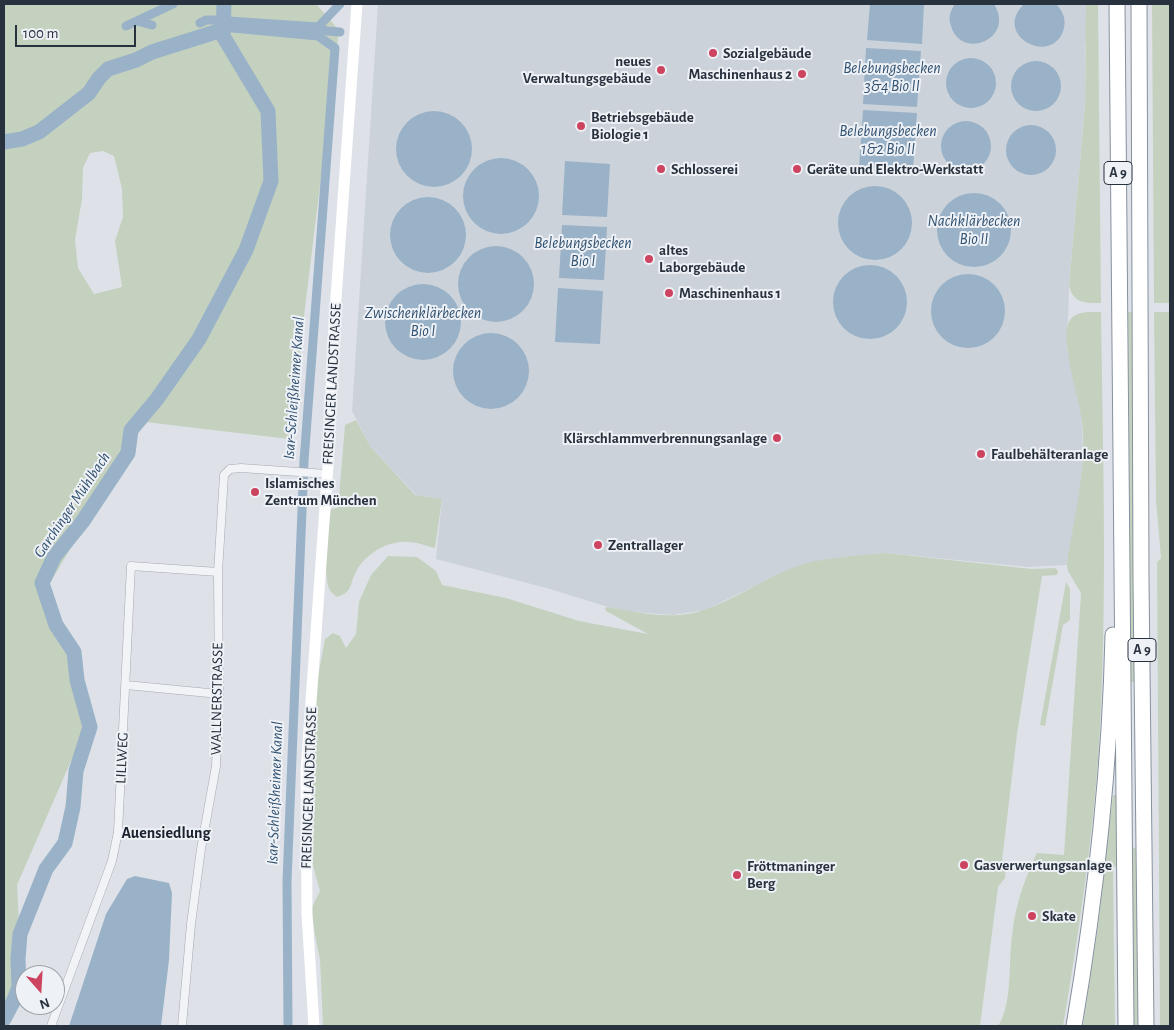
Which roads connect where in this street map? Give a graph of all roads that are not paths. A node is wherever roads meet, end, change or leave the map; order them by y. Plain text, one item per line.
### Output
1 (357, 4) edge
2 (1117, 4) edge
3 (1138, 4) edge
4 (327, 474) junction
5 (1122, 552) junction
6 (218, 572) junction
7 (126, 685) junction
8 (219, 694) junction
9 (51, 1026) edge
10 (182, 1026) edge
11 (314, 1026) edge
12 (1074, 1026) edge
13 (1126, 1026) edge
14 (1146, 1026) edge

1 - 4 main road, FREISINGER LANDSTRASSE
2 - 5 highway, A 9
3 - 14 highway, A 9
4 - 6 street, WALLNERSTRASSE
4 - 11 main road, FREISINGER LANDSTRASSE
5 - 12 highway
5 - 13 highway, A 9
6 - 7 street, LILLWEG
6 - 8 street, WALLNERSTRASSE
7 - 8 street
7 - 9 street, LILLWEG
8 - 10 street, WALLNERSTRASSE

